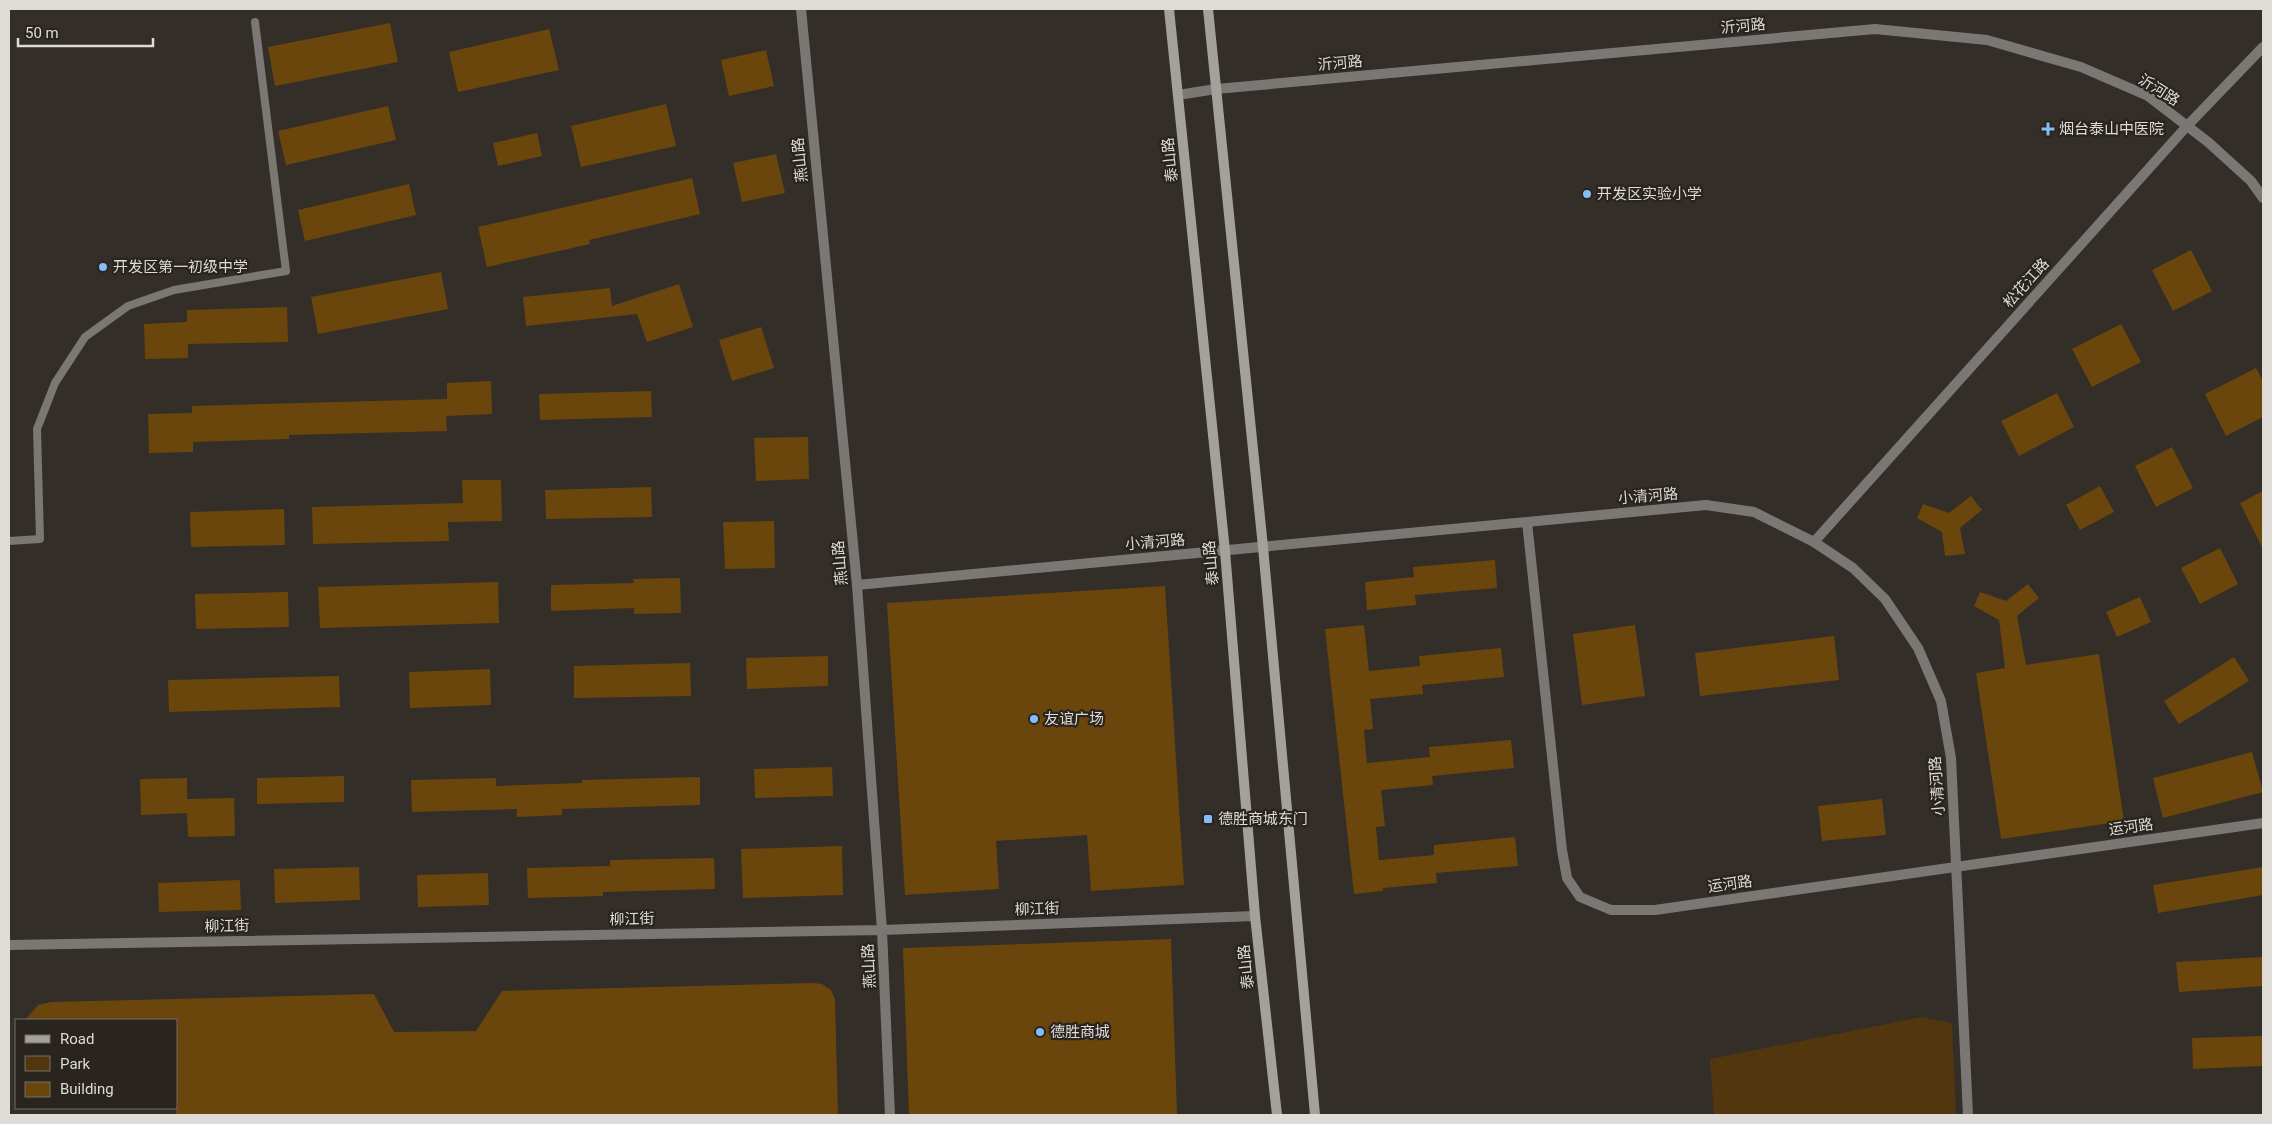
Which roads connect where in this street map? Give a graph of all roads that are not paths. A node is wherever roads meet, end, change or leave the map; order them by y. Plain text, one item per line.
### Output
1 (800, 9) edge
2 (1169, 9) edge
3 (1208, 9) edge
4 (255, 22) dead end
5 (2263, 47) edge
6 (1216, 89) junction
7 (1178, 95) junction
8 (2187, 126) junction
9 (2263, 198) edge
10 (1527, 522) junction
11 (9, 541) edge
12 (1814, 542) junction
13 (1263, 547) junction
14 (1225, 551) junction
15 (857, 585) junction
16 (2263, 823) edge
17 (1956, 867) junction
18 (1256, 916) junction
19 (882, 930) junction
20 (9, 945) edge
21 (890, 1115) edge
22 (1276, 1115) edge
23 (1315, 1115) edge
24 (1968, 1115) edge

1 - 15 street, 燕山路
2 - 7 main road, 泰山路
3 - 6 main road
4 - 11 lane
5 - 8 street, 松花江路
6 - 7 street, 沂河路
6 - 8 street, 沂河路
6 - 13 main road
7 - 14 main road, 泰山路
8 - 9 street, 沂河路
8 - 12 street, 松花江路
10 - 12 street, 小清河路
10 - 13 street, 小清河路
10 - 17 street, 运河路
12 - 17 street, 小清河路
13 - 14 street, 小清河路
13 - 23 main road
14 - 15 street, 小清河路
14 - 18 main road, 泰山路
15 - 19 street, 燕山路
16 - 17 street, 运河路
17 - 24 street, 小清河路
18 - 19 street, 柳江街
18 - 22 main road, 泰山路
19 - 20 street, 柳江街
19 - 21 street, 燕山路

